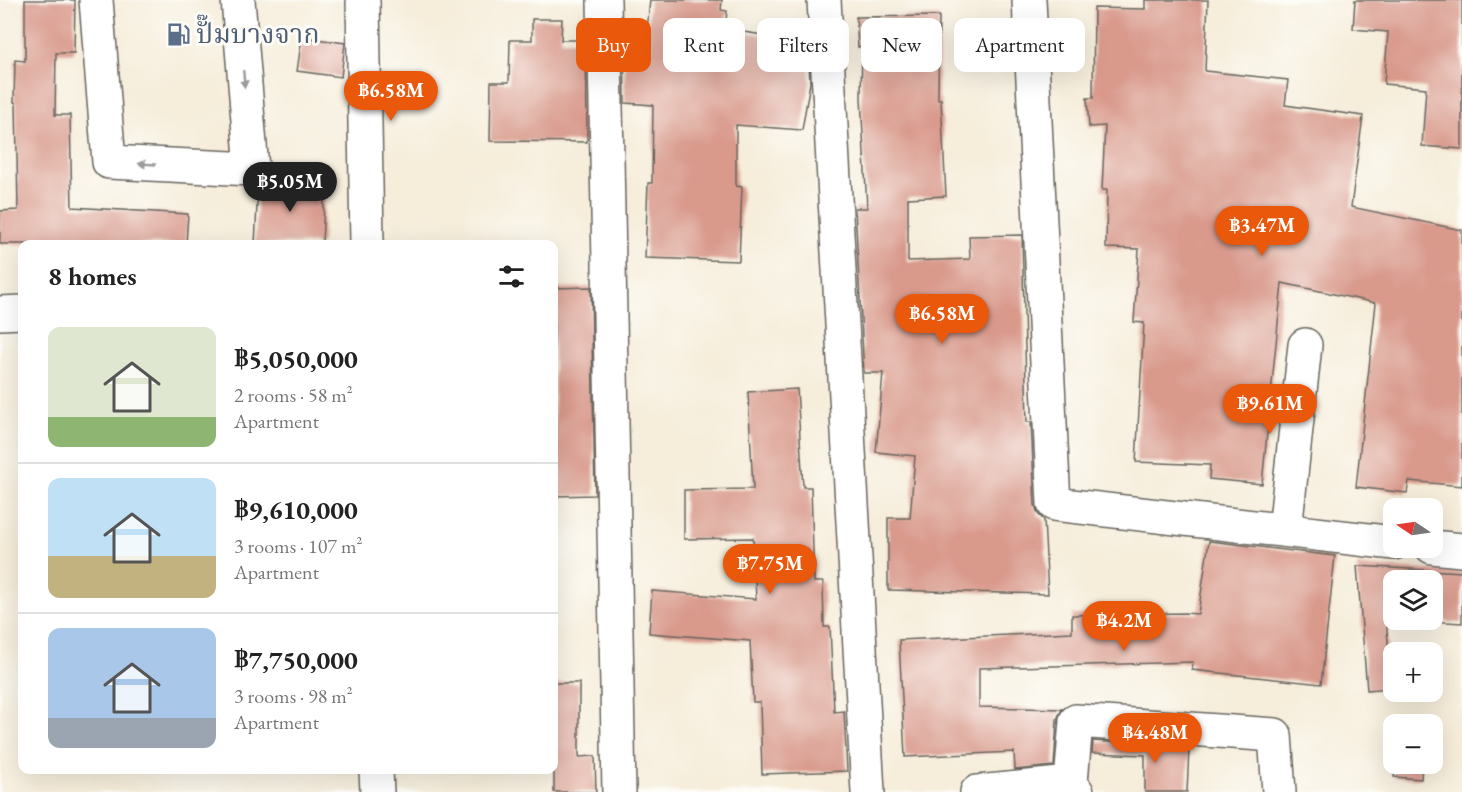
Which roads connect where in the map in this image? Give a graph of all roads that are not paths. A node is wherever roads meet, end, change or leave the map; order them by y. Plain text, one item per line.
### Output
1 (96, 0) edge
2 (238, 0) edge
3 (363, 0) edge
4 (604, 0) edge
5 (824, 0) edge
6 (1029, 0) edge
7 (367, 240) edge
8 (18, 312) edge
9 (0, 313) edge
10 (1305, 345) dead end
11 (1285, 530) junction
12 (1383, 542) edge
13 (1443, 548) edge
14 (1462, 550) edge
15 (376, 774) edge
16 (1074, 788) edge
17 (377, 792) edge
18 (619, 792) edge
19 (868, 792) edge
20 (977, 792) edge
21 (1279, 792) edge

2 -> 1 street
3 - 7 street
4 - 18 street
5 - 19 street
6 - 11 street
8 - 9 street
10 - 11 street
11 - 12 street
13 - 14 street
15 - 17 street
16 - 20 street
16 - 21 street

